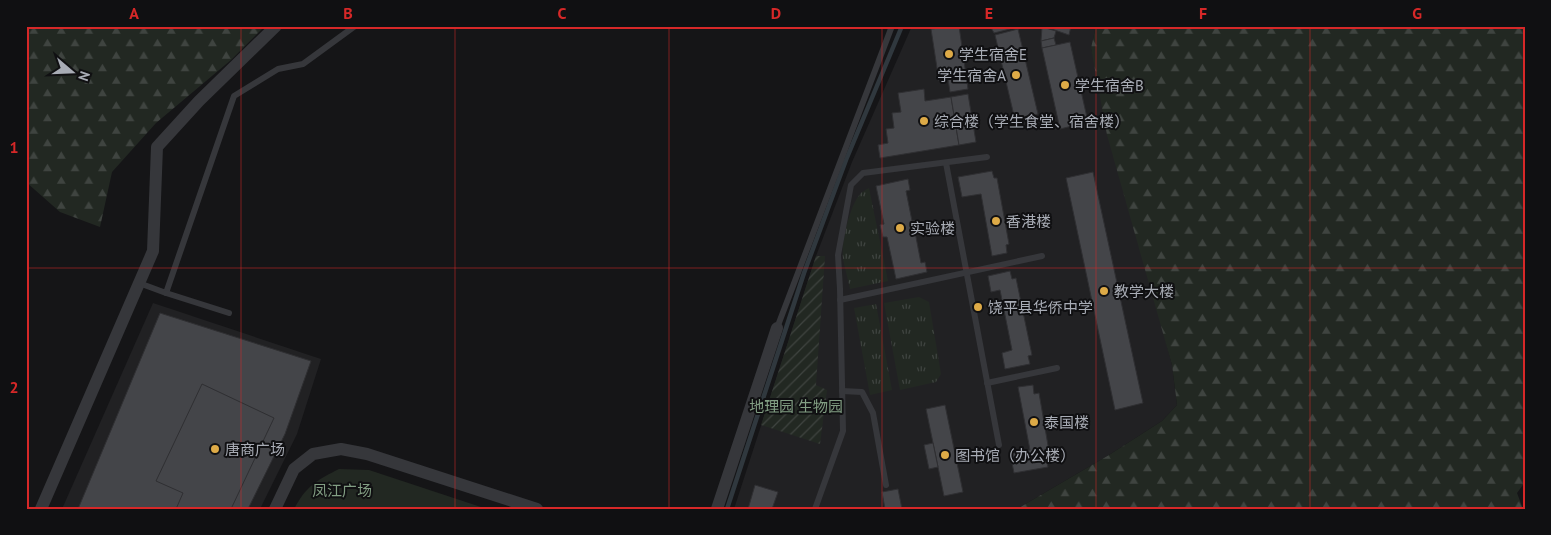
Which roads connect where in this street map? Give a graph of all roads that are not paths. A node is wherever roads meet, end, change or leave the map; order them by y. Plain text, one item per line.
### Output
1 (276, 26) edge
2 (355, 26) edge
3 (892, 26) edge
4 (986, 157) dead end
5 (946, 163) junction
6 (1042, 256) dead end
7 (967, 272) junction
8 (139, 283) junction
9 (166, 293) junction
10 (840, 300) junction
11 (229, 313) dead end
12 (777, 328) joint
13 (1058, 368) dead end
14 (987, 382) junction
15 (842, 391) junction
16 (999, 445) dead end
17 (886, 485) dead end
18 (41, 509) edge
19 (275, 509) edge
20 (537, 509) edge
21 (717, 509) edge
22 (815, 509) edge

1 - 8 street
2 - 9 lane
3 - 12 lane
4 - 5 lane
5 - 7 lane
5 - 10 lane
6 - 7 lane
7 - 10 lane
7 - 14 lane
8 - 9 lane
8 - 18 street
9 - 11 lane
10 - 15 lane
12 - 21 street
13 - 14 lane
14 - 16 lane
15 - 17 lane
15 - 22 lane
19 - 20 street

